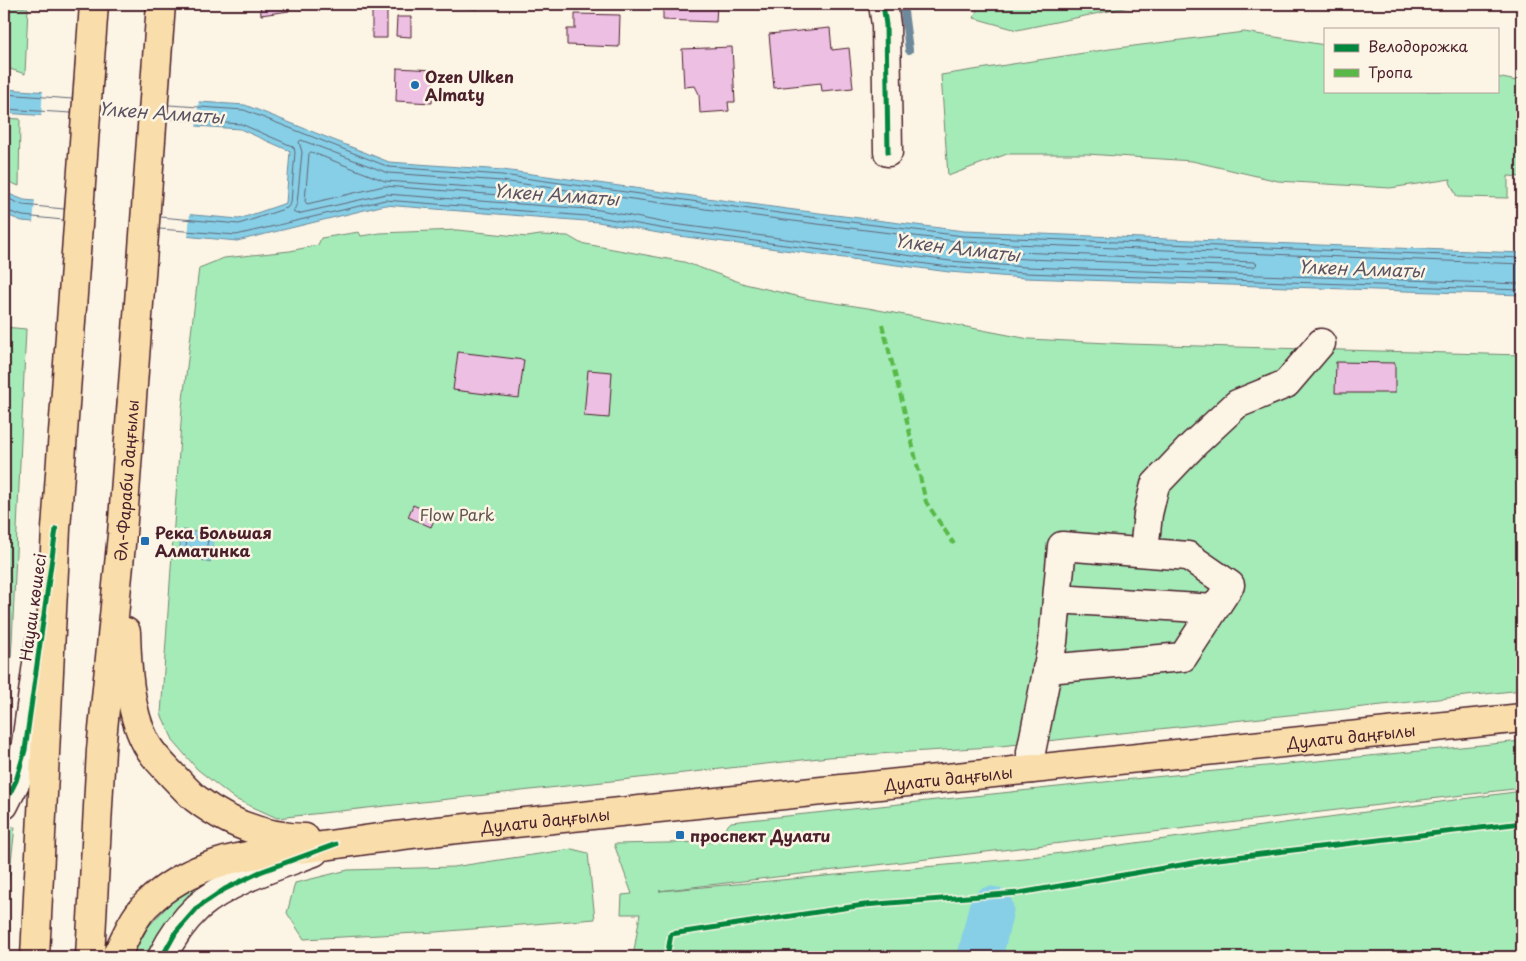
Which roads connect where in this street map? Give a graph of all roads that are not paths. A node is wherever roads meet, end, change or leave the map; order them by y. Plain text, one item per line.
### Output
1 (94, 4) edge
2 (161, 4) edge
3 (883, 4) edge
4 (888, 152) dead end
5 (1321, 343) dead end
6 (56, 529) junction
7 (122, 534) junction
8 (1144, 551) junction
9 (1057, 599) junction
10 (1214, 609) junction
11 (1047, 669) junction
12 (1522, 718) edge
13 (1032, 769) junction
14 (4, 805) edge
15 (374, 838) junction
16 (336, 844) junction
17 (35, 957) edge
18 (90, 957) edge
19 (116, 957) edge
20 (162, 957) edge

1 - 6 main road
2 - 7 main road, Әл-Фараби даңғылы
3 - 4 street
5 - 8 street
6 - 14 street, Науаи көшесі
6 - 17 main road
7 - 15 main road
7 - 18 main road, Әл-Фараби даңғылы
8 - 9 street
8 - 10 street
9 - 10 street
9 - 11 street
10 - 11 street
11 - 13 street
12 - 13 main road, Дулати даңғылы
13 - 15 main road, Дулати даңғылы
15 - 16 main road
16 - 19 main road
16 - 20 street

